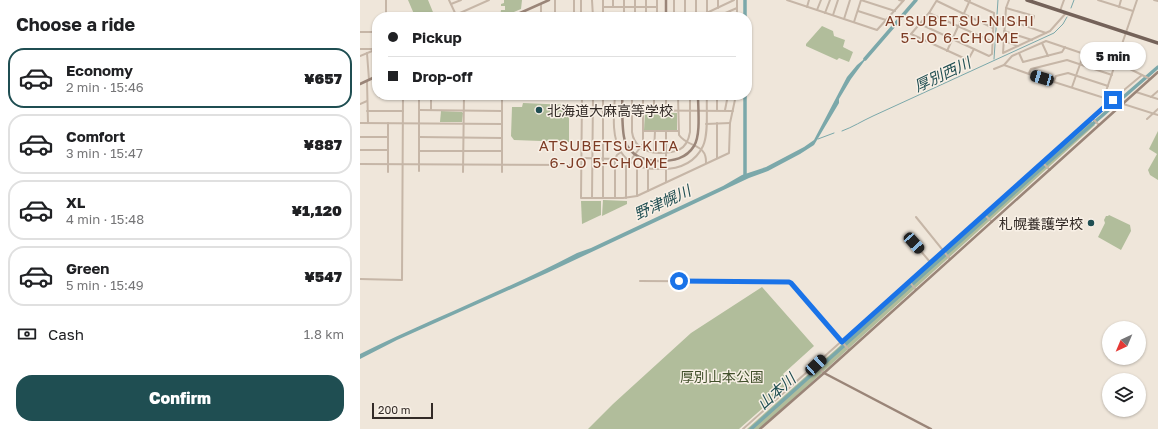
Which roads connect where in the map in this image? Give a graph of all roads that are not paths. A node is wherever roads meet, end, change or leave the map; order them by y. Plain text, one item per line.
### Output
1 (386, 0) edge
2 (449, 0) edge
3 (461, 0) edge
4 (489, 0) edge
5 (550, 0) edge
6 (555, 0) edge
7 (574, 0) edge
8 (581, 0) edge
9 (592, 0) edge
10 (603, 0) edge
11 (613, 0) edge
12 (624, 0) edge
13 (635, 0) edge
14 (646, 0) edge
15 (657, 0) edge
16 (666, 0) edge
17 (674, 0) edge
18 (685, 0) edge
19 (696, 0) edge
20 (707, 0) edge
21 (718, 0) edge
22 (736, 0) edge
23 (787, 0) edge
24 (809, 0) edge
25 (821, 0) edge
26 (830, 0) edge
27 (838, 0) edge
28 (850, 0) edge
29 (861, 0) edge
30 (899, 0) edge
31 (965, 0) edge
32 (1009, 0) edge
33 (1027, 0) edge
34 (1064, 0) edge
35 (1098, 0) edge
36 (1121, 0) edge
37 (1137, 0) edge
38 (1154, 0) edge
39 (729, 1) edge
40 (903, 1) edge
41 (937, 1) edge
42 (970, 1) edge
43 (1105, 1) edge
44 (1158, 1) edge
45 (1038, 2) edge
46 (451, 4) junction
47 (541, 4) junction
48 (603, 7) junction
49 (613, 7) junction
50 (624, 7) junction
51 (635, 7) junction
52 (646, 7) junction
53 (807, 7) junction
54 (1119, 7) junction
55 (657, 8) junction
56 (718, 8) junction
57 (737, 8) junction
58 (1006, 8) junction
59 (817, 10) junction
60 (730, 11) edge
61 (858, 11) junction
62 (895, 11) junction
63 (1060, 11) junction
64 (386, 12) edge
65 (455, 12) edge
66 (463, 12) edge
67 (523, 12) edge
68 (541, 12) edge
69 (555, 12) edge
70 (574, 12) edge
71 (581, 12) edge
72 (592, 12) edge
73 (603, 12) edge
74 (624, 12) edge
75 (635, 12) edge
76 (646, 12) edge
77 (657, 12) edge
78 (666, 12) edge
79 (674, 12) edge
80 (685, 12) edge
81 (697, 12) edge
82 (707, 12) edge
83 (709, 12) edge
84 (737, 12) edge
85 (1133, 12) junction
86 (825, 13) junction
87 (929, 13) junction
88 (1067, 13) junction
89 (964, 14) junction
90 (833, 15) junction
91 (996, 18) junction
92 (844, 19) junction
93 (1005, 19) junction
94 (886, 20) junction
95 (854, 22) junction
96 (920, 24) junction
97 (958, 26) junction
98 (1031, 27) junction
99 (994, 28) junction
100 (1004, 31) junction
101 (360, 32) edge
102 (372, 32) edge
103 (1127, 32) junction
104 (1047, 33) junction
105 (952, 39) junction
106 (1032, 40) junction
107 (1004, 41) junction
108 (992, 42) junction
109 (1042, 43) junction
110 (1158, 43) edge
111 (1018, 46) junction
112 (1064, 47) junction
113 (360, 49) edge
114 (372, 49) edge
115 (974, 49) junction
116 (372, 51) edge
117 (947, 51) junction
118 (367, 53) junction
119 (1019, 53) junction
120 (1084, 53) junction
121 (360, 56) edge
122 (1048, 56) junction
123 (1116, 62) junction
124 (1004, 65) junction
125 (1080, 65) junction
126 (994, 69) dead end
127 (1158, 72) edge
128 (1029, 74) junction
129 (1112, 75) junction
130 (1076, 76) junction
131 (1143, 76) junction
132 (372, 79) edge
133 (1149, 79) junction
134 (368, 81) junction
135 (1054, 81) junction
136 (360, 84) edge
137 (1108, 86) junction
138 (1072, 87) junction
139 (1158, 91) edge
140 (1136, 92) junction
141 (1151, 97) junction
142 (1104, 98) junction
143 (1158, 99) edge
144 (403, 100) edge
145 (419, 100) edge
146 (432, 100) edge
147 (464, 100) edge
148 (502, 100) edge
149 (582, 100) edge
150 (593, 100) edge
151 (603, 100) edge
152 (615, 100) edge
153 (622, 100) edge
154 (632, 100) edge
155 (643, 100) edge
156 (654, 100) edge
157 (666, 100) edge
158 (678, 100) edge
159 (690, 100) edge
160 (698, 100) edge
161 (707, 100) edge
162 (717, 100) edge
163 (727, 100) edge
164 (735, 100) edge
165 (1112, 100) junction
166 (367, 101) junction
167 (360, 104) edge
168 (1122, 104) junction
169 (1158, 108) edge
170 (404, 110) junction
171 (419, 110) junction
172 (431, 110) junction
173 (464, 110) junction
174 (581, 110) junction
175 (593, 110) junction
176 (603, 110) junction
177 (614, 110) junction
178 (623, 110) junction
179 (632, 110) junction
180 (643, 110) junction
181 (654, 110) junction
182 (666, 110) junction
183 (678, 110) junction
184 (690, 110) junction
185 (698, 110) junction
186 (706, 110) junction
187 (717, 110) junction
188 (725, 110) junction
189 (733, 110) junction
190 (367, 111) junction
191 (502, 111) junction
192 (1152, 114) junction
193 (1158, 115) edge
194 (1092, 119) junction
195 (1147, 119) dead end
196 (360, 123) edge
197 (368, 123) junction
198 (388, 123) junction
199 (717, 123) junction
200 (730, 123) junction
201 (404, 124) junction
202 (420, 124) junction
203 (464, 124) junction
204 (502, 124) junction
205 (706, 124) junction
206 (1097, 124) junction
207 (643, 131) junction
208 (654, 131) junction
209 (666, 131) junction
210 (678, 131) junction
211 (360, 137) edge
212 (388, 137) junction
213 (419, 137) junction
214 (464, 137) junction
215 (502, 138) junction
216 (687, 142) junction
217 (694, 146) junction
218 (640, 148) junction
219 (360, 150) edge
220 (388, 150) junction
221 (701, 150) junction
222 (419, 151) junction
223 (464, 151) junction
224 (502, 151) junction
225 (621, 152) junction
226 (654, 153) junction
227 (666, 153) junction
228 (635, 154) junction
229 (581, 158) junction
230 (592, 158) junction
231 (603, 159) junction
232 (615, 159) junction
233 (717, 159) junction
234 (629, 161) junction
235 (666, 161) junction
236 (1043, 162) junction
237 (360, 164) edge
238 (388, 164) junction
239 (403, 164) junction
240 (419, 164) junction
241 (706, 164) junction
242 (463, 165) junction
243 (502, 165) junction
244 (573, 165) dead end
245 (637, 166) junction
246 (648, 169) junction
247 (666, 170) junction
248 (1050, 170) junction
249 (419, 171) dead end
250 (388, 172) dead end
251 (463, 172) dead end
252 (502, 172) dead end
253 (666, 182) junction
254 (648, 191) junction
255 (637, 196) junction
256 (592, 198) junction
257 (603, 198) junction
258 (615, 198) junction
259 (626, 198) junction
260 (985, 214) junction
261 (916, 217) dead end
262 (992, 222) junction
263 (914, 243) dead end
264 (944, 251) junction
265 (950, 259) junction
266 (930, 262) junction
267 (360, 279) edge
268 (640, 281) dead end
269 (910, 282) junction
270 (916, 290) junction
271 (842, 342) junction
272 (849, 350) junction
273 (816, 366) junction
274 (824, 373) junction
275 (743, 429) edge
276 (760, 429) edge
277 (930, 429) edge

1 - 64 street
2 - 46 street
3 - 46 street
4 - 66 street
5 - 47 street
6 - 69 street
7 - 70 street
8 - 71 street
9 - 72 street
10 - 48 street
11 - 49 street
12 - 50 street
13 - 51 street
14 - 52 street
15 - 55 street
16 - 78 street
17 - 79 street
18 - 80 street
19 - 81 street
20 - 82 street
21 - 56 street
22 - 39 street
22 - 57 street
23 - 53 street
24 - 53 street
25 - 59 street
26 - 86 street
27 - 90 street
28 - 92 street
29 - 61 street
29 - 62 street
30 - 40 street
31 - 42 street
32 - 58 street
33 - 45 main road
34 - 63 street
35 - 43 street
36 - 54 street
37 - 85 street
38 - 44 street
39 - 56 street
40 - 62 street
41 - 87 street
41 - 89 street
42 - 89 street
42 - 91 street
43 - 54 street
45 - 63 main road
46 - 65 street
47 - 67 street
47 - 68 street
48 - 49 street
48 - 73 street
49 - 50 street
50 - 51 street
50 - 74 street
51 - 52 street
51 - 75 street
52 - 55 street
52 - 76 street
53 - 59 street
54 - 85 street
55 - 77 street
56 - 83 street
57 - 60 street
57 - 84 street
58 - 93 street
58 - 98 street
59 - 86 street
61 - 94 street
61 - 95 street
62 - 94 street
63 - 88 main road
85 - 103 street
86 - 90 street
87 - 96 street
87 - 97 street
88 - 103 main road
88 - 104 street
89 - 97 street
89 - 99 street
90 - 92 street
91 - 93 street
91 - 99 street
92 - 95 street
93 - 98 street
93 - 100 street
94 - 95 street
96 - 105 street
96 - 117 street
97 - 105 street
97 - 108 street
98 - 104 street
99 - 108 street
100 - 106 street
100 - 107 street
101 - 102 street
103 - 110 main road
103 - 123 street
104 - 106 street
105 - 115 street
105 - 117 street
106 - 111 street
107 - 111 street
107 - 111 street
108 - 115 street
109 - 112 street
109 - 119 street
109 - 122 street
112 - 120 street
112 - 122 street
113 - 114 street
115 - 117 street
116 - 118 street
118 - 121 street
118 - 134 street
119 - 122 street
119 - 124 street
120 - 123 street
120 - 125 street
123 - 129 street
123 - 131 street
124 - 126 street
124 - 128 street
125 - 128 street
125 - 129 street
125 - 130 street
127 - 133 street
128 - 135 street
129 - 137 street
130 - 135 street
130 - 137 street
130 - 138 street
131 - 133 street
131 - 165 street
132 - 134 street
133 - 140 street
134 - 136 street
134 - 166 street
135 - 138 street
137 - 142 street
138 - 142 street
139 - 141 street
140 - 141 street
140 - 168 street
141 - 143 street
142 - 165 street
144 - 170 street
145 - 171 street
146 - 172 street
147 - 173 street
148 - 191 street
149 - 174 street
150 - 175 street
151 - 176 street
152 - 177 street
153 - 178 street
154 - 179 street
155 - 180 street
156 - 181 street
157 - 182 street
158 - 183 street
159 - 184 street
160 - 185 street
161 - 186 street
162 - 187 street
163 - 188 street
164 - 189 street
165 - 168 street
165 - 194 street
166 - 167 street
166 - 190 street
168 - 192 street
168 - 206 street
169 - 192 street
170 - 190 street
170 - 201 street
171 - 172 street
171 - 202 street
172 - 173 street
173 - 191 street
173 - 203 street
174 - 175 street
174 - 229 street
175 - 176 street
175 - 230 street
176 - 177 street
176 - 231 street
177 - 178 street
177 - 225 street
178 - 179 street
178 - 228 street
179 - 180 street
179 - 218 street
180 - 181 street
180 - 207 street
181 - 182 street
182 - 183 street
183 - 184 street
183 - 210 street
184 - 185 street
184 - 216 street
185 - 186 street
185 - 217 street
186 - 187 street
186 - 205 street
187 - 188 street
188 - 189 street
189 - 200 street
190 - 197 street
191 - 204 street
192 - 193 street
192 - 195 street
194 - 206 street
194 - 236 street
196 - 197 street
197 - 198 street
198 - 201 street
198 - 212 street
199 - 200 street
199 - 205 street
199 - 233 street
200 - 233 street
201 - 202 street
201 - 239 street
202 - 203 street
202 - 213 street
203 - 204 street
203 - 214 street
204 - 215 street
205 - 221 street
206 - 248 street
207 - 208 street
207 - 218 street
208 - 209 street
208 - 226 street
209 - 210 street
209 - 227 street
210 - 216 street
211 - 212 street
212 - 220 street
213 - 214 street
213 - 222 street
214 - 215 street
214 - 223 street
215 - 224 street
216 - 217 street
216 - 227 street
217 - 221 street
217 - 235 street
218 - 226 street
218 - 228 street
219 - 220 street
220 - 238 street
221 - 241 street
221 - 247 street
222 - 223 street
222 - 240 street
223 - 224 street
223 - 242 street
224 - 243 street
225 - 232 street
225 - 234 street
226 - 227 street
227 - 235 street
228 - 234 street
228 - 235 street
229 - 230 street
229 - 256 street
230 - 231 street
230 - 256 street
231 - 232 street
231 - 257 street
232 - 258 street
233 - 241 street
234 - 245 street
234 - 259 street
235 - 247 street
236 - 248 street
236 - 260 street
237 - 238 street
238 - 239 street
238 - 250 street
239 - 240 street
239 - 267 street
240 - 242 street
240 - 249 street
241 - 253 street
242 - 243 street
242 - 251 street
243 - 244 street
243 - 252 street
245 - 246 street
245 - 255 street
246 - 247 street
246 - 254 street
247 - 253 street
248 - 262 street
253 - 254 street
254 - 255 street
255 - 259 street
256 - 257 street
257 - 258 street
258 - 259 street
260 - 262 street
260 - 264 street
261 - 264 street
262 - 265 street
263 - 266 street
264 - 265 street
264 - 266 street
265 - 270 street
266 - 269 street
268 - 271 street
269 - 270 street
269 - 271 street
270 - 272 street
271 - 272 street
271 - 273 street
272 - 274 street
273 - 274 street
273 - 275 street
274 - 276 street
274 - 277 street

